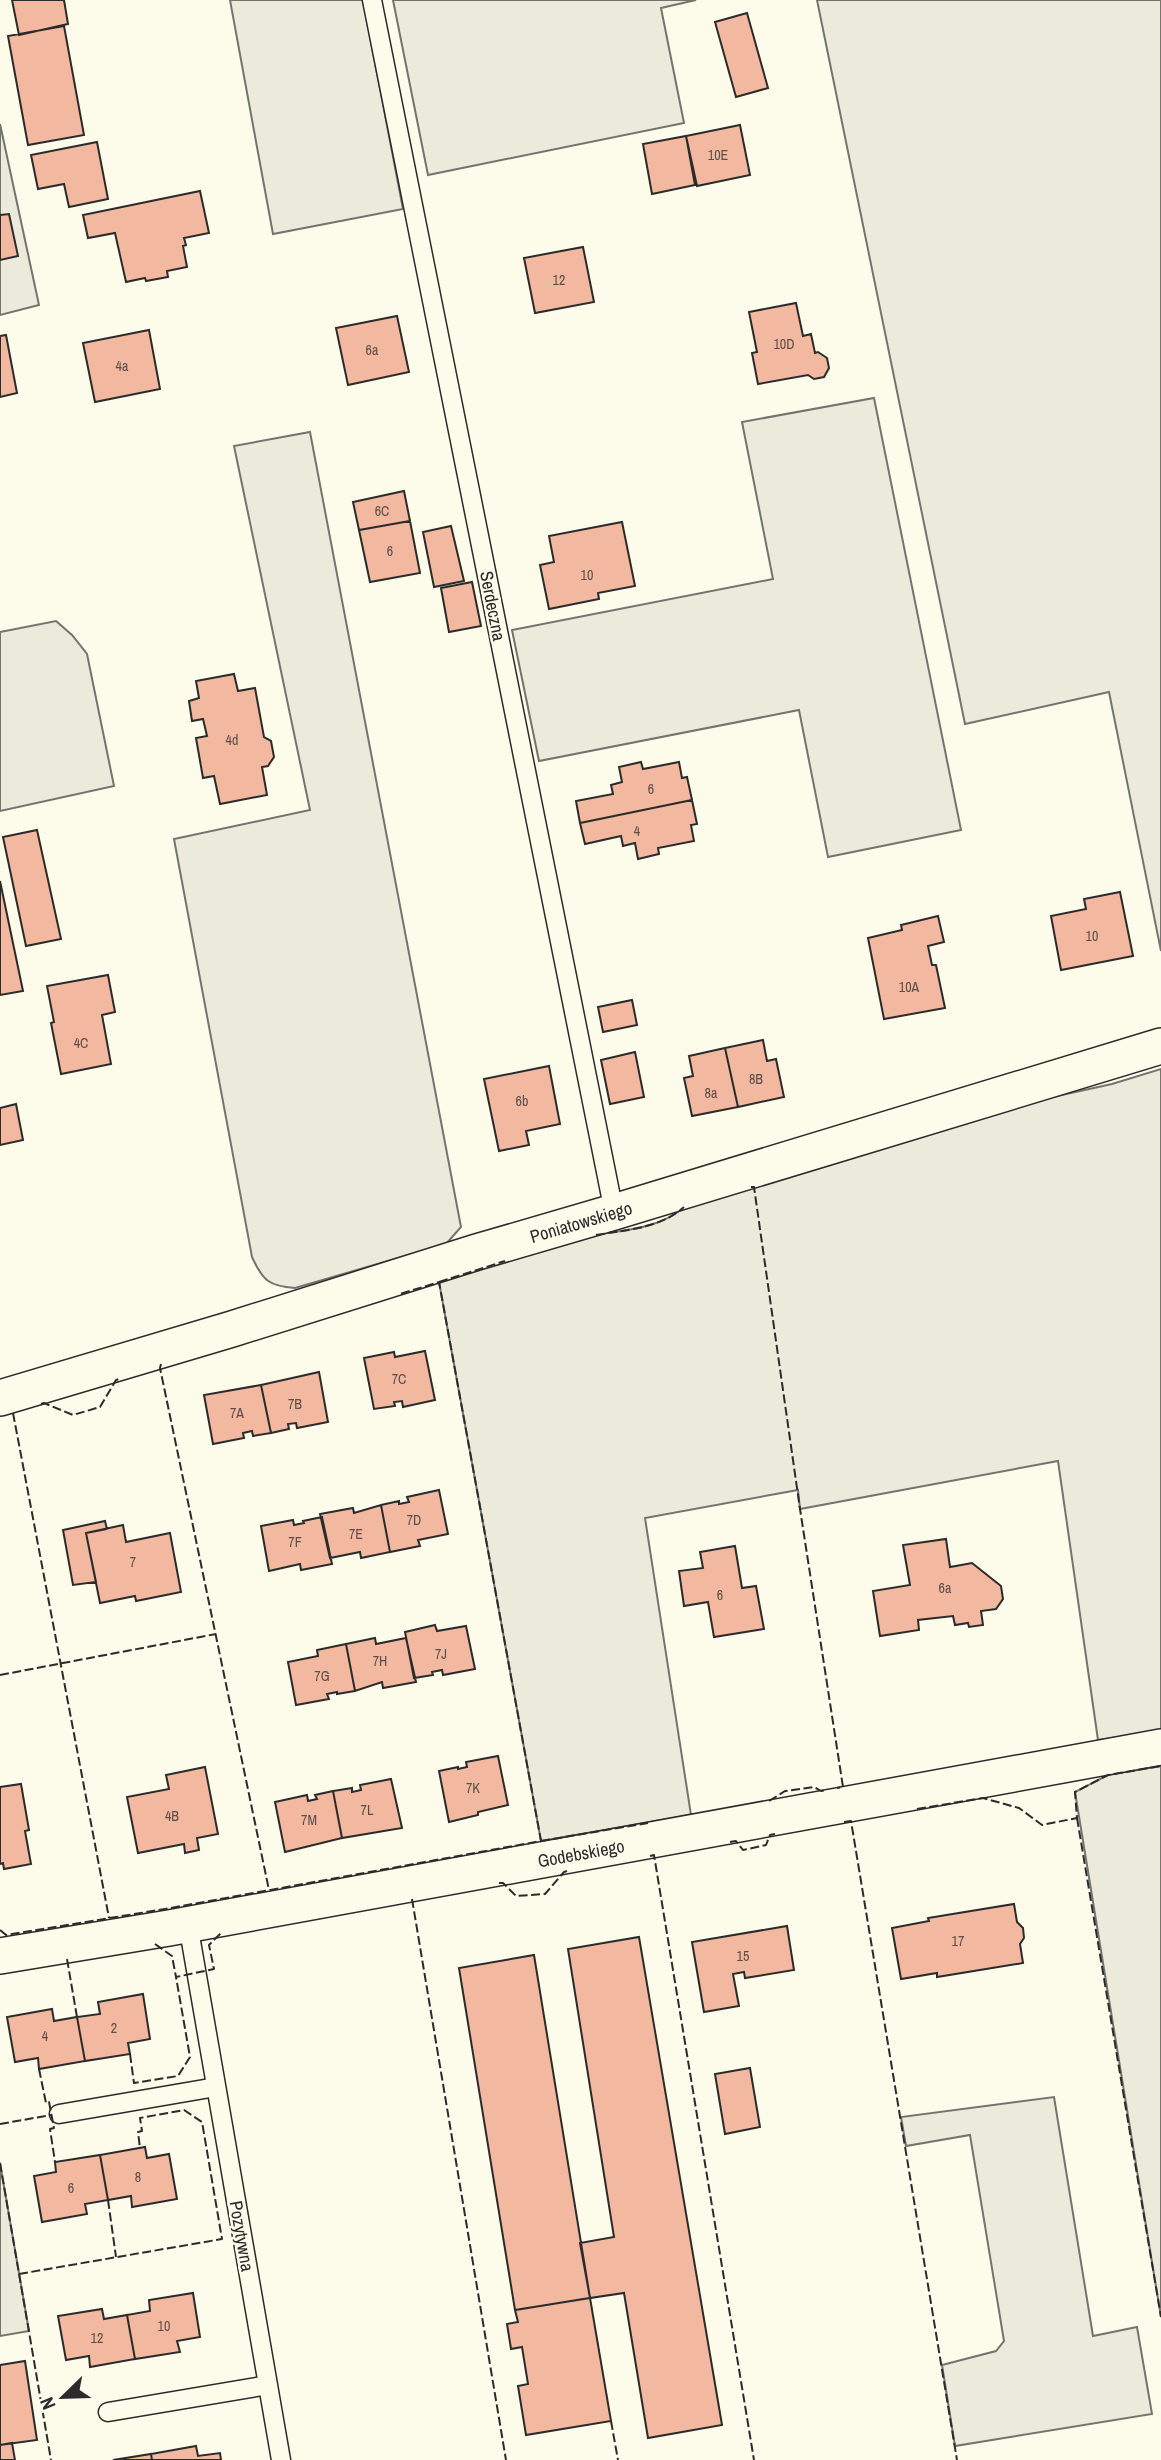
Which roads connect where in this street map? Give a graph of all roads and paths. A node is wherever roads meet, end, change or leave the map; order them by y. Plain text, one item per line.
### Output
1 (372, 0) edge
2 (1161, 1046) edge
3 (614, 1212) junction
4 (0, 1398) edge
5 (1161, 1747) edge
6 (188, 1924) junction
7 (0, 1956) edge
8 (216, 2087) junction
9 (59, 2114) dead end
10 (268, 2385) junction
11 (108, 2412) dead end
12 (281, 2460) edge

1 - 3 lane, Serdeczna
2 - 3 street, Poniatowskiego
3 - 4 street, Poniatowskiego
5 - 6 street, Godebskiego
6 - 7 street, Godebskiego
6 - 8 lane, Pozytywna
8 - 9 lane
8 - 10 lane, Pozytywna
10 - 11 lane
10 - 12 lane, Pozytywna

